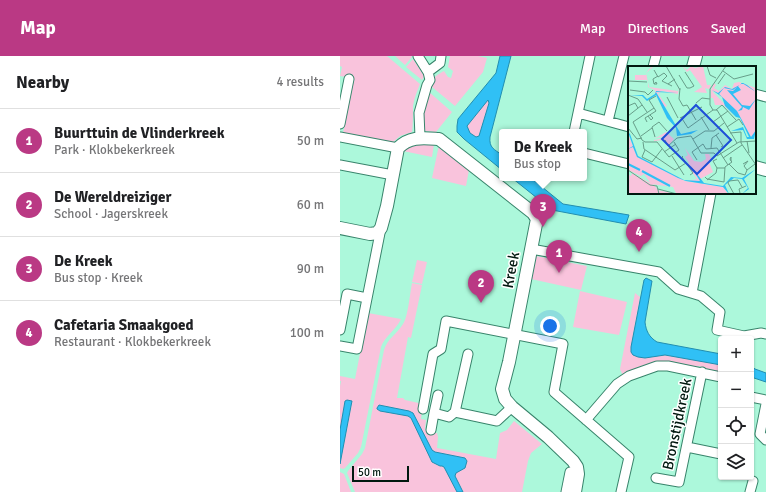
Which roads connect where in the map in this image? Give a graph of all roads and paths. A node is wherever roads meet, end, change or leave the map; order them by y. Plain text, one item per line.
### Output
1 (418, 56) edge
2 (441, 56) edge
3 (590, 56) edge
4 (624, 56) edge
5 (656, 56) edge
6 (696, 56) edge
7 (653, 66) edge
8 (693, 66) edge
9 (428, 72) junction
10 (349, 79) dead end
11 (756, 94) edge
12 (766, 97) edge
13 (342, 107) edge
14 (578, 113) junction
15 (608, 121) junction
16 (340, 124) edge
17 (628, 127) edge
18 (575, 129) edge
19 (340, 137) edge
20 (420, 137) junction
21 (398, 148) junction
22 (587, 155) edge
23 (628, 164) edge
24 (340, 165) edge
25 (756, 167) edge
26 (766, 170) edge
27 (393, 175) junction
28 (711, 194) edge
29 (340, 228) edge
30 (381, 228) junction
31 (531, 249) junction
32 (692, 293) junction
33 (343, 294) edge
34 (367, 298) junction
35 (340, 330) edge
36 (514, 334) junction
37 (766, 334) edge
38 (340, 346) edge
39 (468, 354) dead end
40 (702, 372) junction
41 (718, 376) edge
42 (438, 395) dead end
43 (754, 398) edge
44 (766, 400) edge
45 (766, 404) edge
46 (512, 407) junction
47 (424, 409) dead end
48 (455, 412) junction
49 (434, 413) junction
50 (586, 420) junction
51 (431, 430) dead end
52 (766, 440) edge
53 (687, 447) junction
54 (718, 453) edge
55 (570, 472) dead end
56 (656, 478) dead end
57 (753, 481) dead end
58 (566, 492) edge
59 (575, 492) edge
60 (621, 492) edge
61 (750, 492) edge

1 - 9 street
2 - 9 street
3 - 14 street
4 - 15 street
5 - 7 street
6 - 8 street
9 - 20 street
10 - 13 street
11 - 12 street
13 - 16 street
14 - 15 street
14 - 18 street
15 - 17 street
19 - 21 street
20 - 21 street
20 - 31 street, Kreek
21 - 27 street
22 - 23 street
24 - 27 street
25 - 26 street
27 - 30 street
28 - 32 street
29 - 30 street
30 - 34 street
31 - 32 street
31 - 36 street, Kreek
32 - 37 street
33 - 34 street
33 - 35 street
34 - 38 street
36 - 46 street, Kreek
36 - 47 street
36 - 50 street
39 - 48 street
40 - 41 street
40 - 50 street
40 - 53 street, Bronstijdkreek
42 - 49 street
43 - 44 street
45 - 52 street
46 - 48 street
46 - 59 street, Kreek
48 - 49 street
49 - 51 street
50 - 60 street
53 - 54 street
53 - 56 street, Bronstijdkreek
55 - 58 street
57 - 61 street

